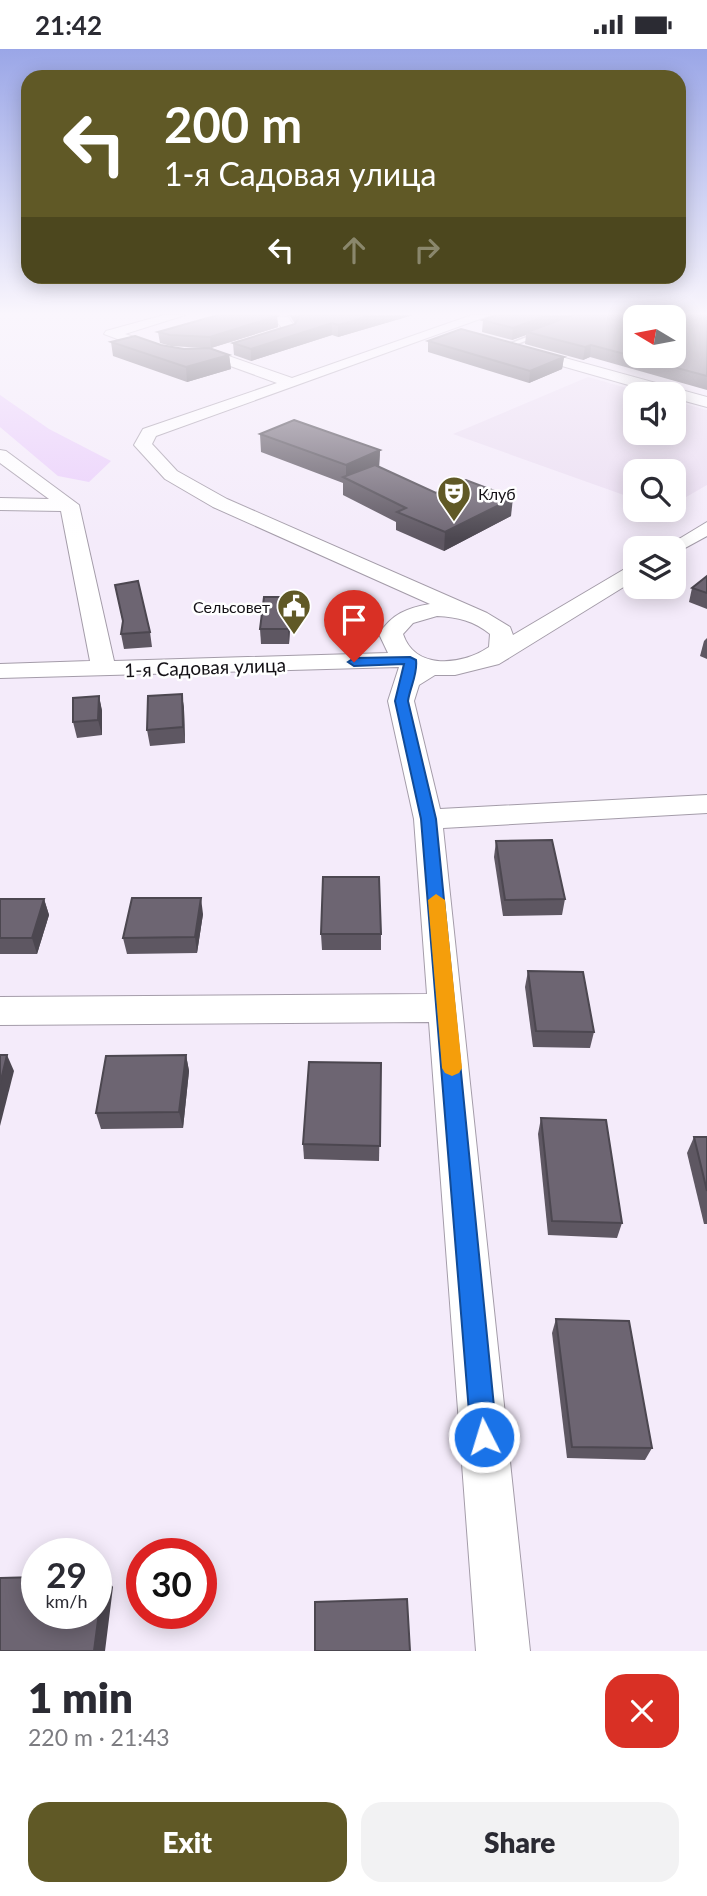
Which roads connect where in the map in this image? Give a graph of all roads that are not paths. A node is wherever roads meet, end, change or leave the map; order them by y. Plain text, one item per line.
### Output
1 (274, 390) edge
2 (664, 390) edge
3 (707, 402) edge
4 (0, 455) edge
5 (0, 504) edge
6 (69, 505) junction
7 (707, 528) edge
8 (686, 541) edge
9 (623, 578) edge
10 (407, 586) junction
11 (475, 615) junction
12 (404, 618) junction
13 (553, 621) junction
14 (491, 659) junction
15 (104, 670) junction
16 (0, 671) edge
17 (416, 671) junction
18 (707, 804) edge
19 (428, 819) junction
20 (447, 1008) junction
21 (0, 1011) edge
22 (503, 1651) edge

1 - 10 street
2 - 3 street
4 - 6 street
5 - 6 street
6 - 15 street
7 - 8 street
9 - 13 street, 1-я Садовая улица
10 - 11 street
10 - 12 street
11 - 12 street
11 - 13 street
11 - 14 street
12 - 17 street
13 - 14 street, 1-я Садовая улица
14 - 17 street, 1-я Садовая улица
15 - 16 street, 1-я Садовая улица
15 - 17 street, 1-я Садовая улица
17 - 19 street
18 - 19 street
19 - 20 street
20 - 21 street
20 - 22 street

